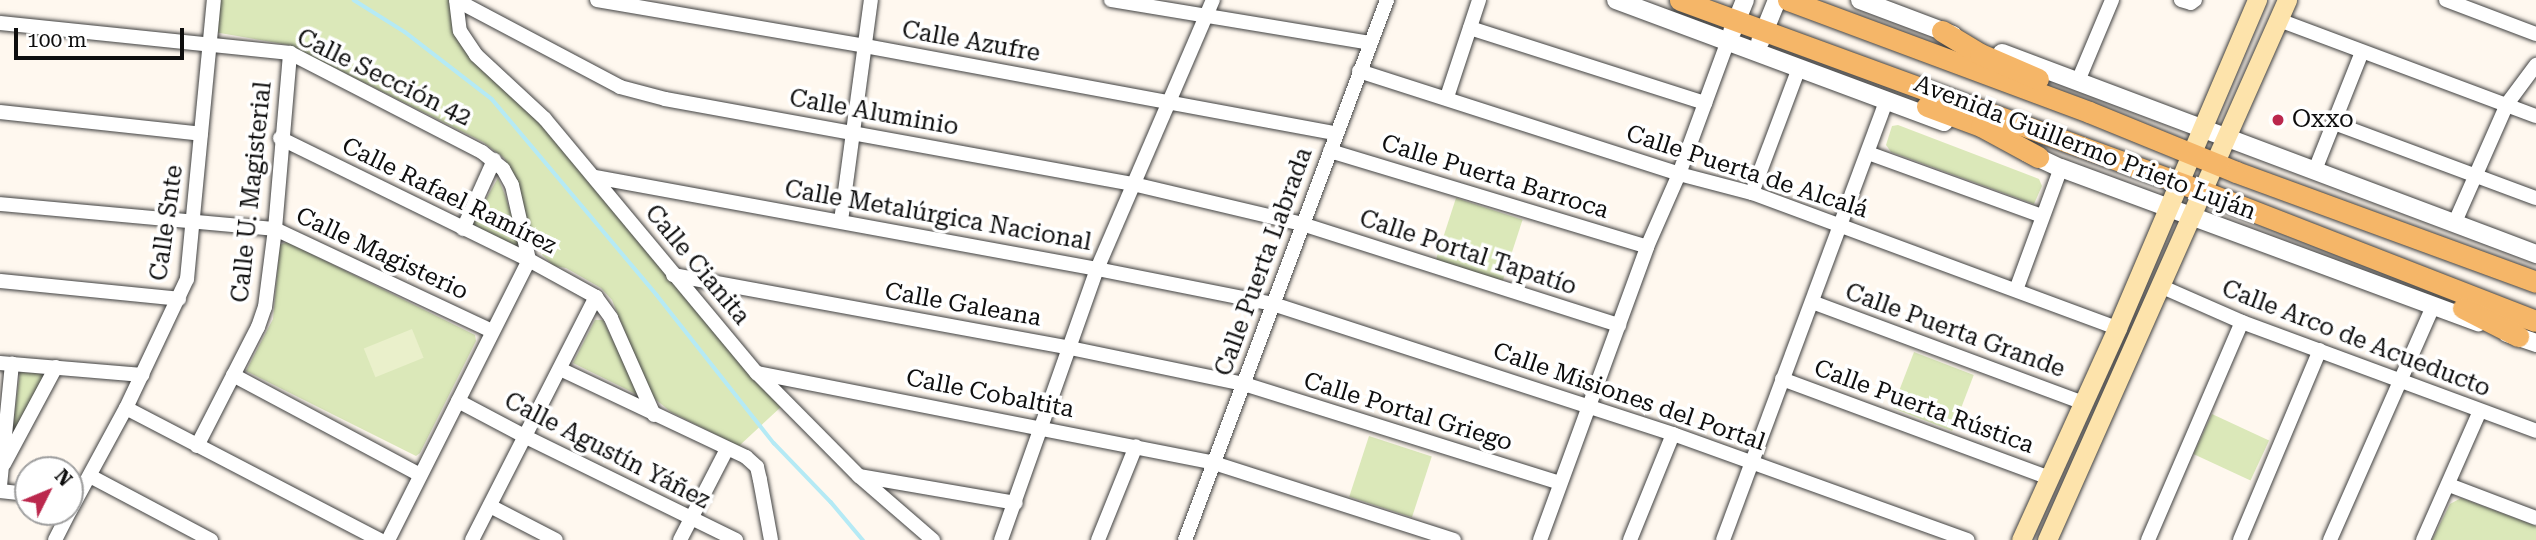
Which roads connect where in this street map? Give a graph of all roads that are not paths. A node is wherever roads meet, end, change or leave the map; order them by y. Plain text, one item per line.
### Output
1 (214, 0) edge
2 (456, 0) edge
3 (597, 0) edge
4 (872, 0) edge
5 (1111, 0) edge
6 (1213, 0) edge
7 (1387, 0) edge
8 (1479, 0) edge
9 (1616, 0) edge
10 (1680, 0) edge
11 (1745, 0) edge
12 (1777, 0) edge
13 (1788, 0) edge
14 (1860, 0) edge
15 (2112, 0) edge
16 (2181, 0) edge
17 (2195, 0) edge
18 (2257, 0) edge
19 (2287, 0) edge
20 (2446, 0) edge
21 (1206, 17) junction
22 (1736, 20) junction
23 (2279, 20) junction
24 (0, 23) edge
25 (1470, 28) junction
26 (1763, 30) junction
27 (1942, 31) junction
28 (2536, 34) edge
29 (1728, 41) junction
30 (208, 43) junction
31 (1370, 43) junction
32 (865, 46) junction
33 (1756, 52) junction
34 (2362, 52) junction
35 (290, 53) junction
36 (2536, 65) edge
37 (1799, 68) junction
38 (1866, 68) junction
39 (1359, 71) junction
40 (2078, 81) junction
41 (1447, 97) junction
42 (1168, 101) junction
43 (1886, 101) junction
44 (1705, 103) junction
45 (2507, 104) junction
46 (0, 112) edge
47 (2089, 113) junction
48 (2536, 116) edge
49 (2334, 123) junction
50 (2200, 127) junction
51 (851, 131) junction
52 (1336, 133) junction
53 (201, 134) junction
54 (2227, 137) junction
55 (280, 138) junction
56 (1330, 151) junction
57 (1868, 153) junction
58 (2190, 153) junction
59 (2038, 156) junction
60 (494, 160) junction
61 (2215, 164) junction
62 (2061, 168) junction
63 (2315, 170) junction
64 (1679, 174) junction
65 (2475, 175) junction
66 (595, 177) junction
67 (2178, 182) junction
68 (1133, 184) junction
69 (2203, 191) junction
70 (1752, 193) junction
71 (2536, 198) edge
72 (0, 204) edge
73 (2168, 208) junction
74 (2042, 216) junction
75 (2191, 216) junction
76 (841, 221) junction
77 (194, 222) junction
78 (2455, 222) junction
79 (1302, 224) junction
80 (1841, 225) junction
81 (275, 229) junction
82 (463, 229) junction
83 (2430, 242) junction
84 (1647, 247) junction
85 (2536, 254) edge
86 (2365, 257) junction
87 (529, 260) junction
88 (1097, 269) junction
89 (2536, 269) edge
90 (673, 275) junction
91 (0, 281) edge
92 (2536, 282) edge
93 (2160, 286) junction
94 (2016, 290) junction
95 (596, 297) junction
96 (179, 299) junction
97 (1812, 302) junction
98 (1273, 304) junction
99 (2434, 307) junction
100 (2536, 321) edge
101 (2242, 322) junction
102 (1619, 325) junction
103 (2118, 328) junction
104 (492, 331) junction
105 (2527, 340) edge
106 (1070, 348) junction
107 (2320, 350) junction
108 (6, 363) edge
109 (56, 367) junction
110 (561, 369) junction
111 (757, 373) junction
112 (142, 375) junction
113 (233, 375) junction
114 (1782, 379) junction
115 (2401, 380) junction
116 (1244, 384) junction
117 (458, 401) junction
118 (2083, 403) junction
119 (1590, 407) junction
120 (126, 408) junction
121 (2480, 411) junction
122 (654, 415) junction
123 (1042, 427) junction
124 (2536, 431) edge
125 (1673, 434) junction
126 (526, 438) junction
127 (197, 446) junction
128 (1136, 446) junction
129 (727, 449) junction
130 (1214, 463) junction
131 (1753, 463) junction
132 (2, 469) edge
133 (421, 475) junction
134 (90, 476) junction
135 (859, 476) junction
136 (2049, 478) junction
137 (1559, 483) junction
138 (84, 485) edge
139 (2449, 485) junction
140 (0, 489) edge
141 (1016, 503) junction
142 (489, 506) junction
143 (2536, 518) edge
144 (691, 519) junction
145 (211, 540) edge
146 (380, 540) edge
147 (388, 540) edge
148 (472, 540) edge
149 (555, 540) edge
150 (680, 540) edge
151 (736, 540) edge
152 (771, 540) edge
153 (933, 540) edge
154 (1001, 540) edge
155 (1098, 540) edge
156 (1186, 540) edge
157 (1454, 540) edge
158 (1540, 540) edge
159 (1630, 540) edge
160 (1725, 540) edge
161 (1968, 540) edge
162 (2021, 540) edge
163 (2048, 540) edge
164 (2148, 540) edge
165 (2240, 540) edge
166 (2330, 540) edge
167 (2423, 540) edge

1 - 30 street, Calle Snte
2 - 51 street, Calle Aluminio
2 - 66 street, Calle Cianita
3 - 32 street, Calle Azufre
4 - 32 street
5 - 21 street
6 - 21 street
7 - 31 street, Calle Puerta Labrada
8 - 25 street
9 - 29 street, Avenida Guillermo Prieto Luján
10 - 22 main road, Avenida Guillermo Prieto Luján
11 - 22 street
12 - 26 street
13 - 47 main road, Avenida Guillermo Prieto Luján
14 - 27 street
15 - 40 street
16 - 17 street
18 - 50 main road
19 - 23 main road
20 - 28 street
21 - 31 street
21 - 42 street
22 - 26 main road, Avenida Guillermo Prieto Luján
22 - 29 street
23 - 34 street
23 - 54 main road
24 - 30 street, Calle Sección 42
25 - 41 street
25 - 44 street
26 - 33 street
26 - 38 main road, Avenida Guillermo Prieto Luján
27 - 40 street
27 - 47 main road
29 - 33 street, Avenida Guillermo Prieto Luján
29 - 44 street
30 - 35 street, Calle Sección 42
30 - 53 street, Calle Snte
31 - 39 street, Calle Puerta Labrada
32 - 42 street, Calle Azufre
32 - 51 street
33 - 37 street, Avenida Guillermo Prieto Luján
34 - 45 street
34 - 49 street
35 - 55 street, Calle U. Magisterial
35 - 60 street, Calle Sección 42
36 - 45 street
37 - 43 street, Avenida Guillermo Prieto Luján
37 - 70 street
38 - 59 main road
38 - 67 main road, Avenida Guillermo Prieto Luján
39 - 41 street, Calle Puerta de Alcalá
39 - 52 street, Calle Puerta Labrada
40 - 50 street
41 - 64 street, Calle Puerta de Alcalá
42 - 52 street, Calle Azufre
42 - 68 street
43 - 57 street
43 - 59 street, Avenida Guillermo Prieto Luján
44 - 64 street
45 - 48 street
45 - 65 street
46 - 53 street
47 - 58 main road, Avenida Guillermo Prieto Luján
49 - 63 street
49 - 65 street
50 - 54 street
50 - 58 main road
51 - 68 street, Calle Aluminio
51 - 76 street
52 - 56 street, Calle Puerta Labrada
53 - 77 street, Calle Snte
54 - 61 main road
54 - 63 street
55 - 81 street, Calle U. Magisterial
55 - 82 street, Calle Rafael Ramírez
56 - 79 street, Calle Puerta Labrada
56 - 84 street, Calle Puerta Barroca
57 - 74 street
57 - 80 street
58 - 61 main road, Avenida Guillermo Prieto Luján
58 - 67 main road
59 - 62 street, Avenida Guillermo Prieto Luján
60 - 82 street
60 - 87 street
61 - 69 main road
61 - 83 main road, Avenida Guillermo Prieto Luján
62 - 73 street, Avenida Guillermo Prieto Luján
62 - 74 street
63 - 78 street
64 - 70 street, Calle Puerta de Alcalá
64 - 84 street
65 - 71 street
65 - 78 street
66 - 76 street, Calle Metalúrgica Nacional
66 - 90 street, Calle Cianita
67 - 69 main road, Avenida Guillermo Prieto Luján
67 - 73 main road
68 - 79 street, Calle Aluminio
68 - 88 street
69 - 75 main road
69 - 86 main road, Avenida Guillermo Prieto Luján
70 - 80 street, Calle Puerta de Alcalá
72 - 77 street, Calle Magisterio
73 - 75 street, Avenida Guillermo Prieto Luján
73 - 103 main road
74 - 94 street
75 - 93 main road
75 - 99 street, Avenida Guillermo Prieto Luján
76 - 88 street, Calle Metalúrgica Nacional
77 - 81 street, Calle Magisterio
77 - 96 street, Calle Snte
78 - 85 street
79 - 98 street, Calle Puerta Labrada
79 - 102 street, Calle Portal Tapatío
80 - 94 street, Calle Puerta de Alcalá
80 - 97 street
81 - 104 street, Calle Magisterio
81 - 113 street, Calle U. Magisterial
82 - 87 street, Calle Rafael Ramírez
83 - 89 main road
83 - 92 main road, Avenida Guillermo Prieto Luján
84 - 102 street
86 - 100 main road, Avenida Guillermo Prieto Luján
86 - 105 main road
87 - 95 street, Calle Rafael Ramírez
87 - 104 street
88 - 98 street, Calle Metalúrgica Nacional
88 - 106 street
90 - 106 street, Calle Galeana
90 - 111 street, Calle Cianita
91 - 96 street
93 - 101 street, Calle Arco de Acueducto
93 - 163 main road
94 - 103 street, Calle Puerta de Alcalá
95 - 110 street
95 - 122 street
96 - 112 street, Calle Snte
97 - 114 street
97 - 118 street, Calle Puerta Grande
98 - 116 street, Calle Puerta Labrada
98 - 119 street, Calle Misiones del Portal
99 - 105 street, Avenida Guillermo Prieto Luján
99 - 115 street
101 - 107 street, Calle Arco de Acueducto
101 - 164 street
102 - 119 street
103 - 118 main road
104 - 117 street
106 - 116 street, Calle Galeana
106 - 123 street
107 - 115 street, Calle Arco de Acueducto
107 - 165 street
108 - 109 street
108 - 132 street
109 - 112 street
109 - 132 street
110 - 122 street
110 - 126 street
111 - 123 street, Calle Cobaltita
111 - 135 street, Calle Cianita
112 - 120 street, Calle Snte
113 - 127 street, Calle U. Magisterial
113 - 133 street
114 - 131 street
114 - 136 street, Calle Puerta Rústica
115 - 121 street, Calle Arco de Acueducto
115 - 166 street
116 - 130 street, Calle Puerta Labrada
116 - 137 street, Calle Portal Griego
117 - 126 street, Calle Agustín Yáñez
117 - 133 street
118 - 136 main road
119 - 125 street, Calle Misiones del Portal
119 - 137 street
120 - 127 street
120 - 134 street, Calle Snte
121 - 124 street, Calle Arco de Acueducto
121 - 139 street
122 - 129 street
123 - 128 street, Calle Cobaltita
123 - 141 street
125 - 131 street, Calle Misiones del Portal
125 - 159 street
126 - 142 street
126 - 144 street, Calle Agustín Yáñez
127 - 146 street
128 - 130 street, Calle Cobaltita
128 - 155 street
129 - 144 street
129 - 152 street
130 - 156 street, Calle Puerta Labrada
130 - 157 street, Calle Cobaltita
131 - 160 street
131 - 161 street, Calle Misiones del Portal
132 - 140 street
133 - 147 street
134 - 138 street, Calle Snte
134 - 145 street
135 - 141 street
135 - 153 street, Calle Cianita
136 - 162 main road
137 - 158 street
139 - 143 street
139 - 167 street
141 - 154 street
142 - 148 street
142 - 149 street
144 - 150 street
144 - 151 street, Calle Agustín Yáñez

